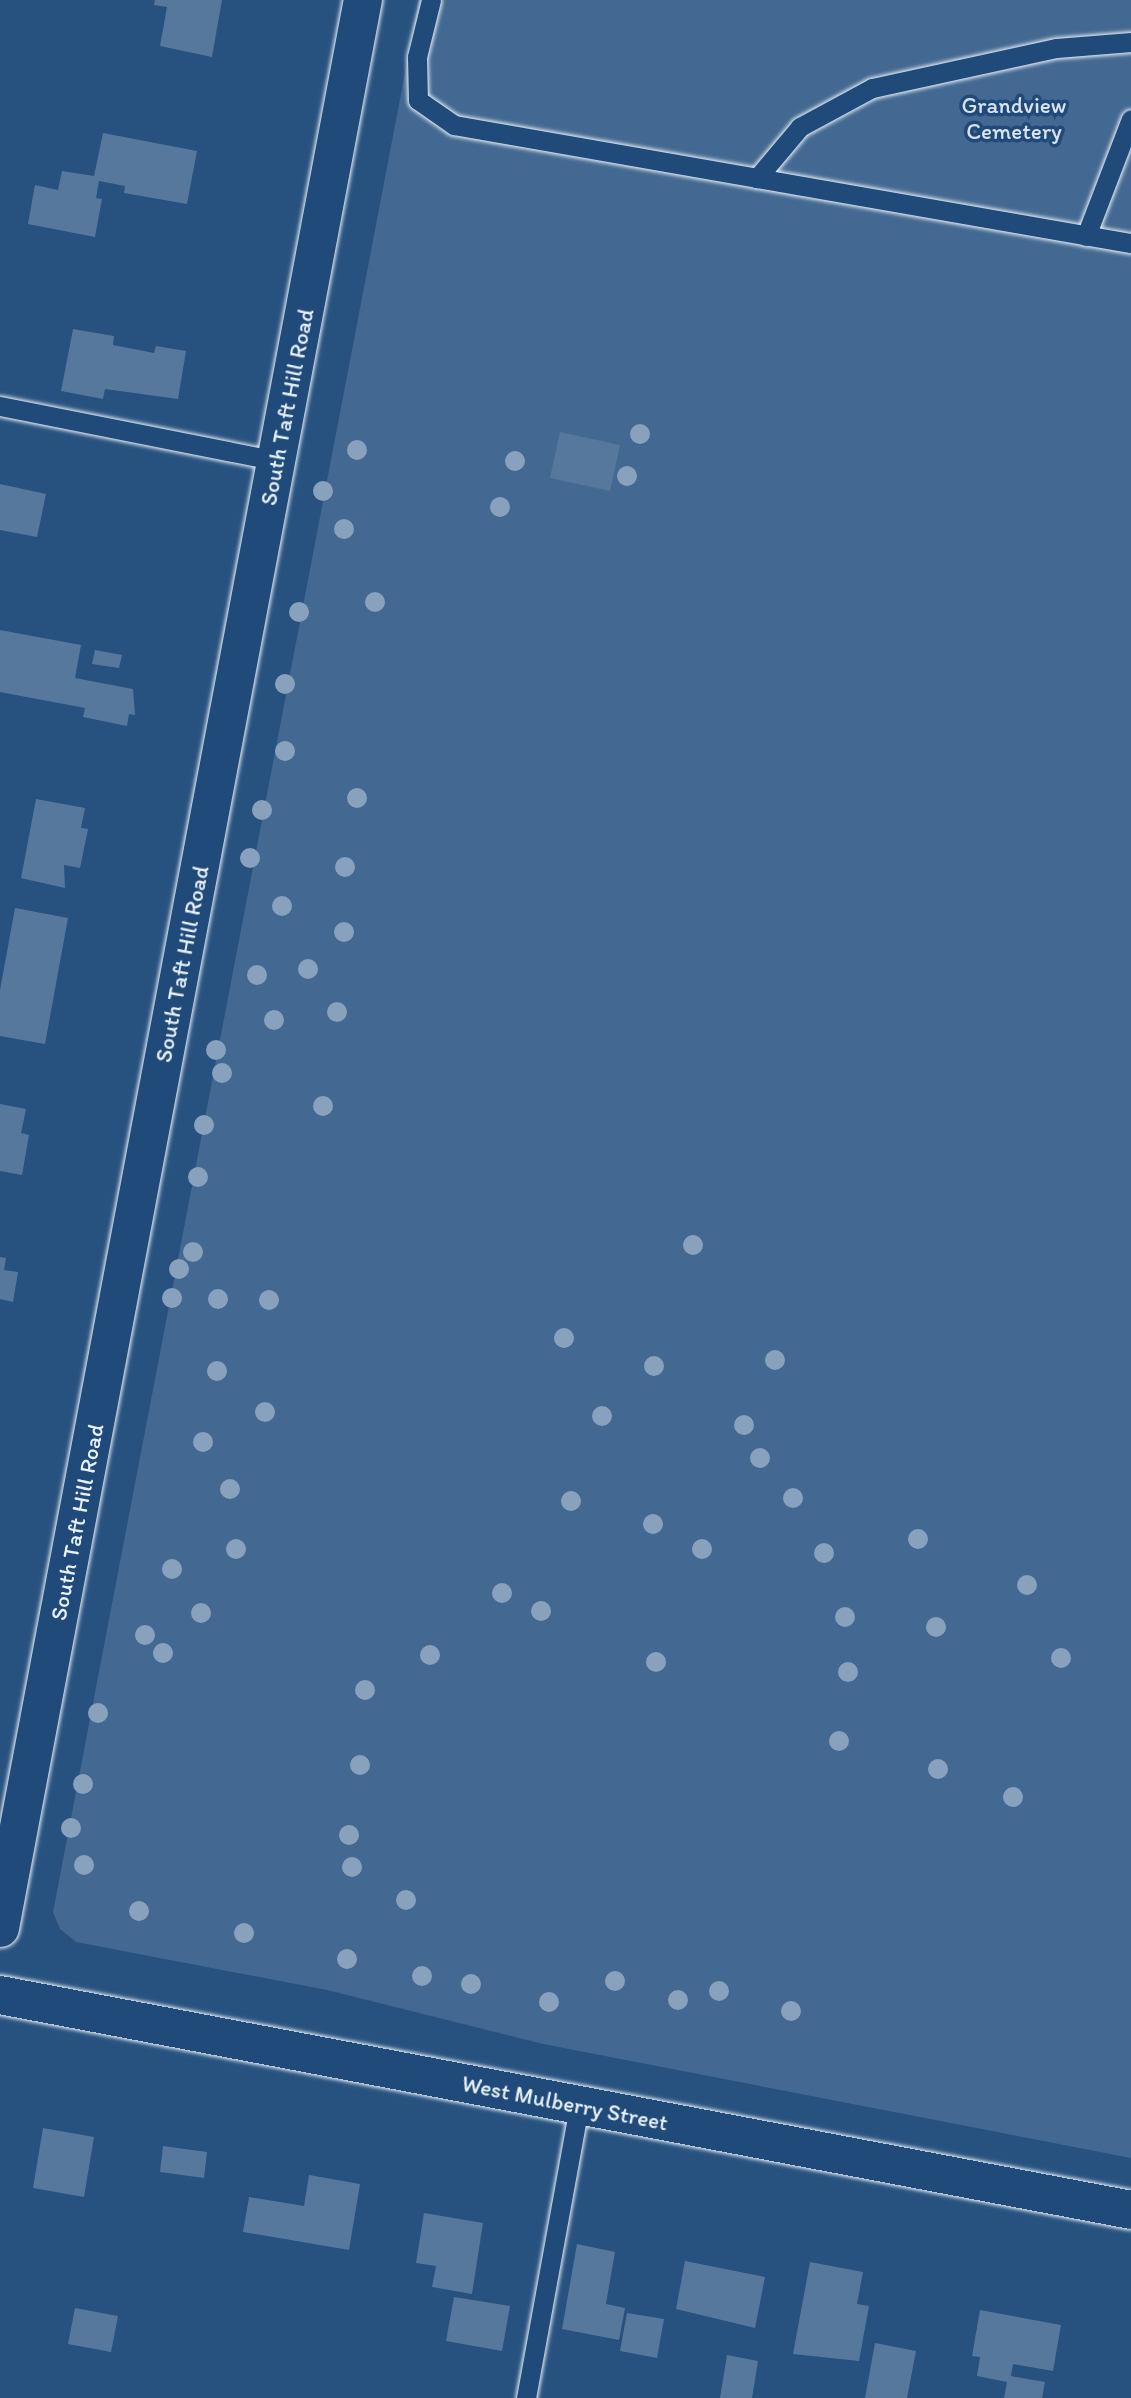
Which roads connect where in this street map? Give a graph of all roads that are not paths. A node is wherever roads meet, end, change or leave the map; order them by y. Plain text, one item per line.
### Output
1 (363, 0) edge
2 (431, 0) edge
3 (1131, 42) edge
4 (1131, 119) edge
5 (757, 178) junction
6 (1086, 236) junction
7 (1131, 243) edge
8 (0, 406) edge
9 (277, 461) junction
10 (0, 1928) edge
11 (0, 1995) edge
12 (579, 2106) junction
13 (1131, 2210) edge
14 (526, 2398) edge

1 - 9 main road, South Taft Hill Road
2 - 5 lane
3 - 5 lane
4 - 6 lane
5 - 6 lane
6 - 7 lane
8 - 9 lane
9 - 10 main road, South Taft Hill Road
11 - 12 main road, West Mulberry Street
12 - 13 main road, West Mulberry Street
12 - 14 lane

